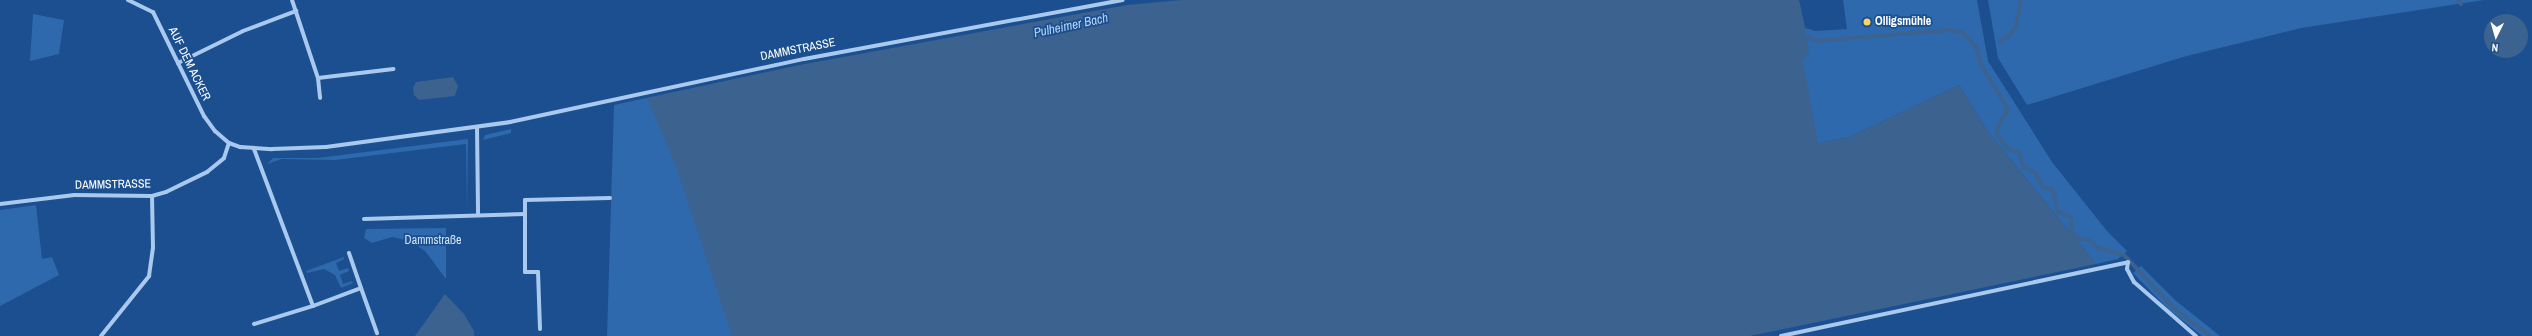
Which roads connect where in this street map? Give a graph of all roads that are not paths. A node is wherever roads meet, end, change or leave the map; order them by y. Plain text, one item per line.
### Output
1 (128, 0) edge
2 (292, 0) edge
3 (1124, 0) edge
4 (296, 11) junction
5 (178, 63) junction
6 (393, 69) dead end
7 (318, 78) junction
8 (320, 98) dead end
9 (477, 128) junction
10 (229, 143) junction
11 (254, 149) junction
12 (152, 196) junction
13 (610, 198) dead end
14 (0, 204) edge
15 (478, 214) junction
16 (525, 214) junction
17 (364, 219) dead end
18 (349, 253) dead end
19 (361, 288) junction
20 (313, 306) junction
21 (254, 324) dead end
22 (540, 328) dead end
23 (377, 333) dead end
24 (101, 336) edge
25 (1781, 336) edge
26 (2196, 336) edge

1 - 5 street, AUF DEM ACKER
2 - 4 street
3 - 9 street, DAMMSTRASSE
4 - 5 street
4 - 7 street
5 - 10 street, AUF DEM ACKER
6 - 7 street
7 - 8 street
9 - 11 street, DAMMSTRASSE
9 - 15 street
10 - 11 street, DAMMSTRASSE
10 - 12 street, DAMMSTRASSE
11 - 20 street
12 - 14 street, DAMMSTRASSE
12 - 24 street
13 - 16 street
15 - 16 street
15 - 17 street
16 - 22 street
18 - 19 street
19 - 20 street
19 - 23 street
20 - 21 street
25 - 26 street

